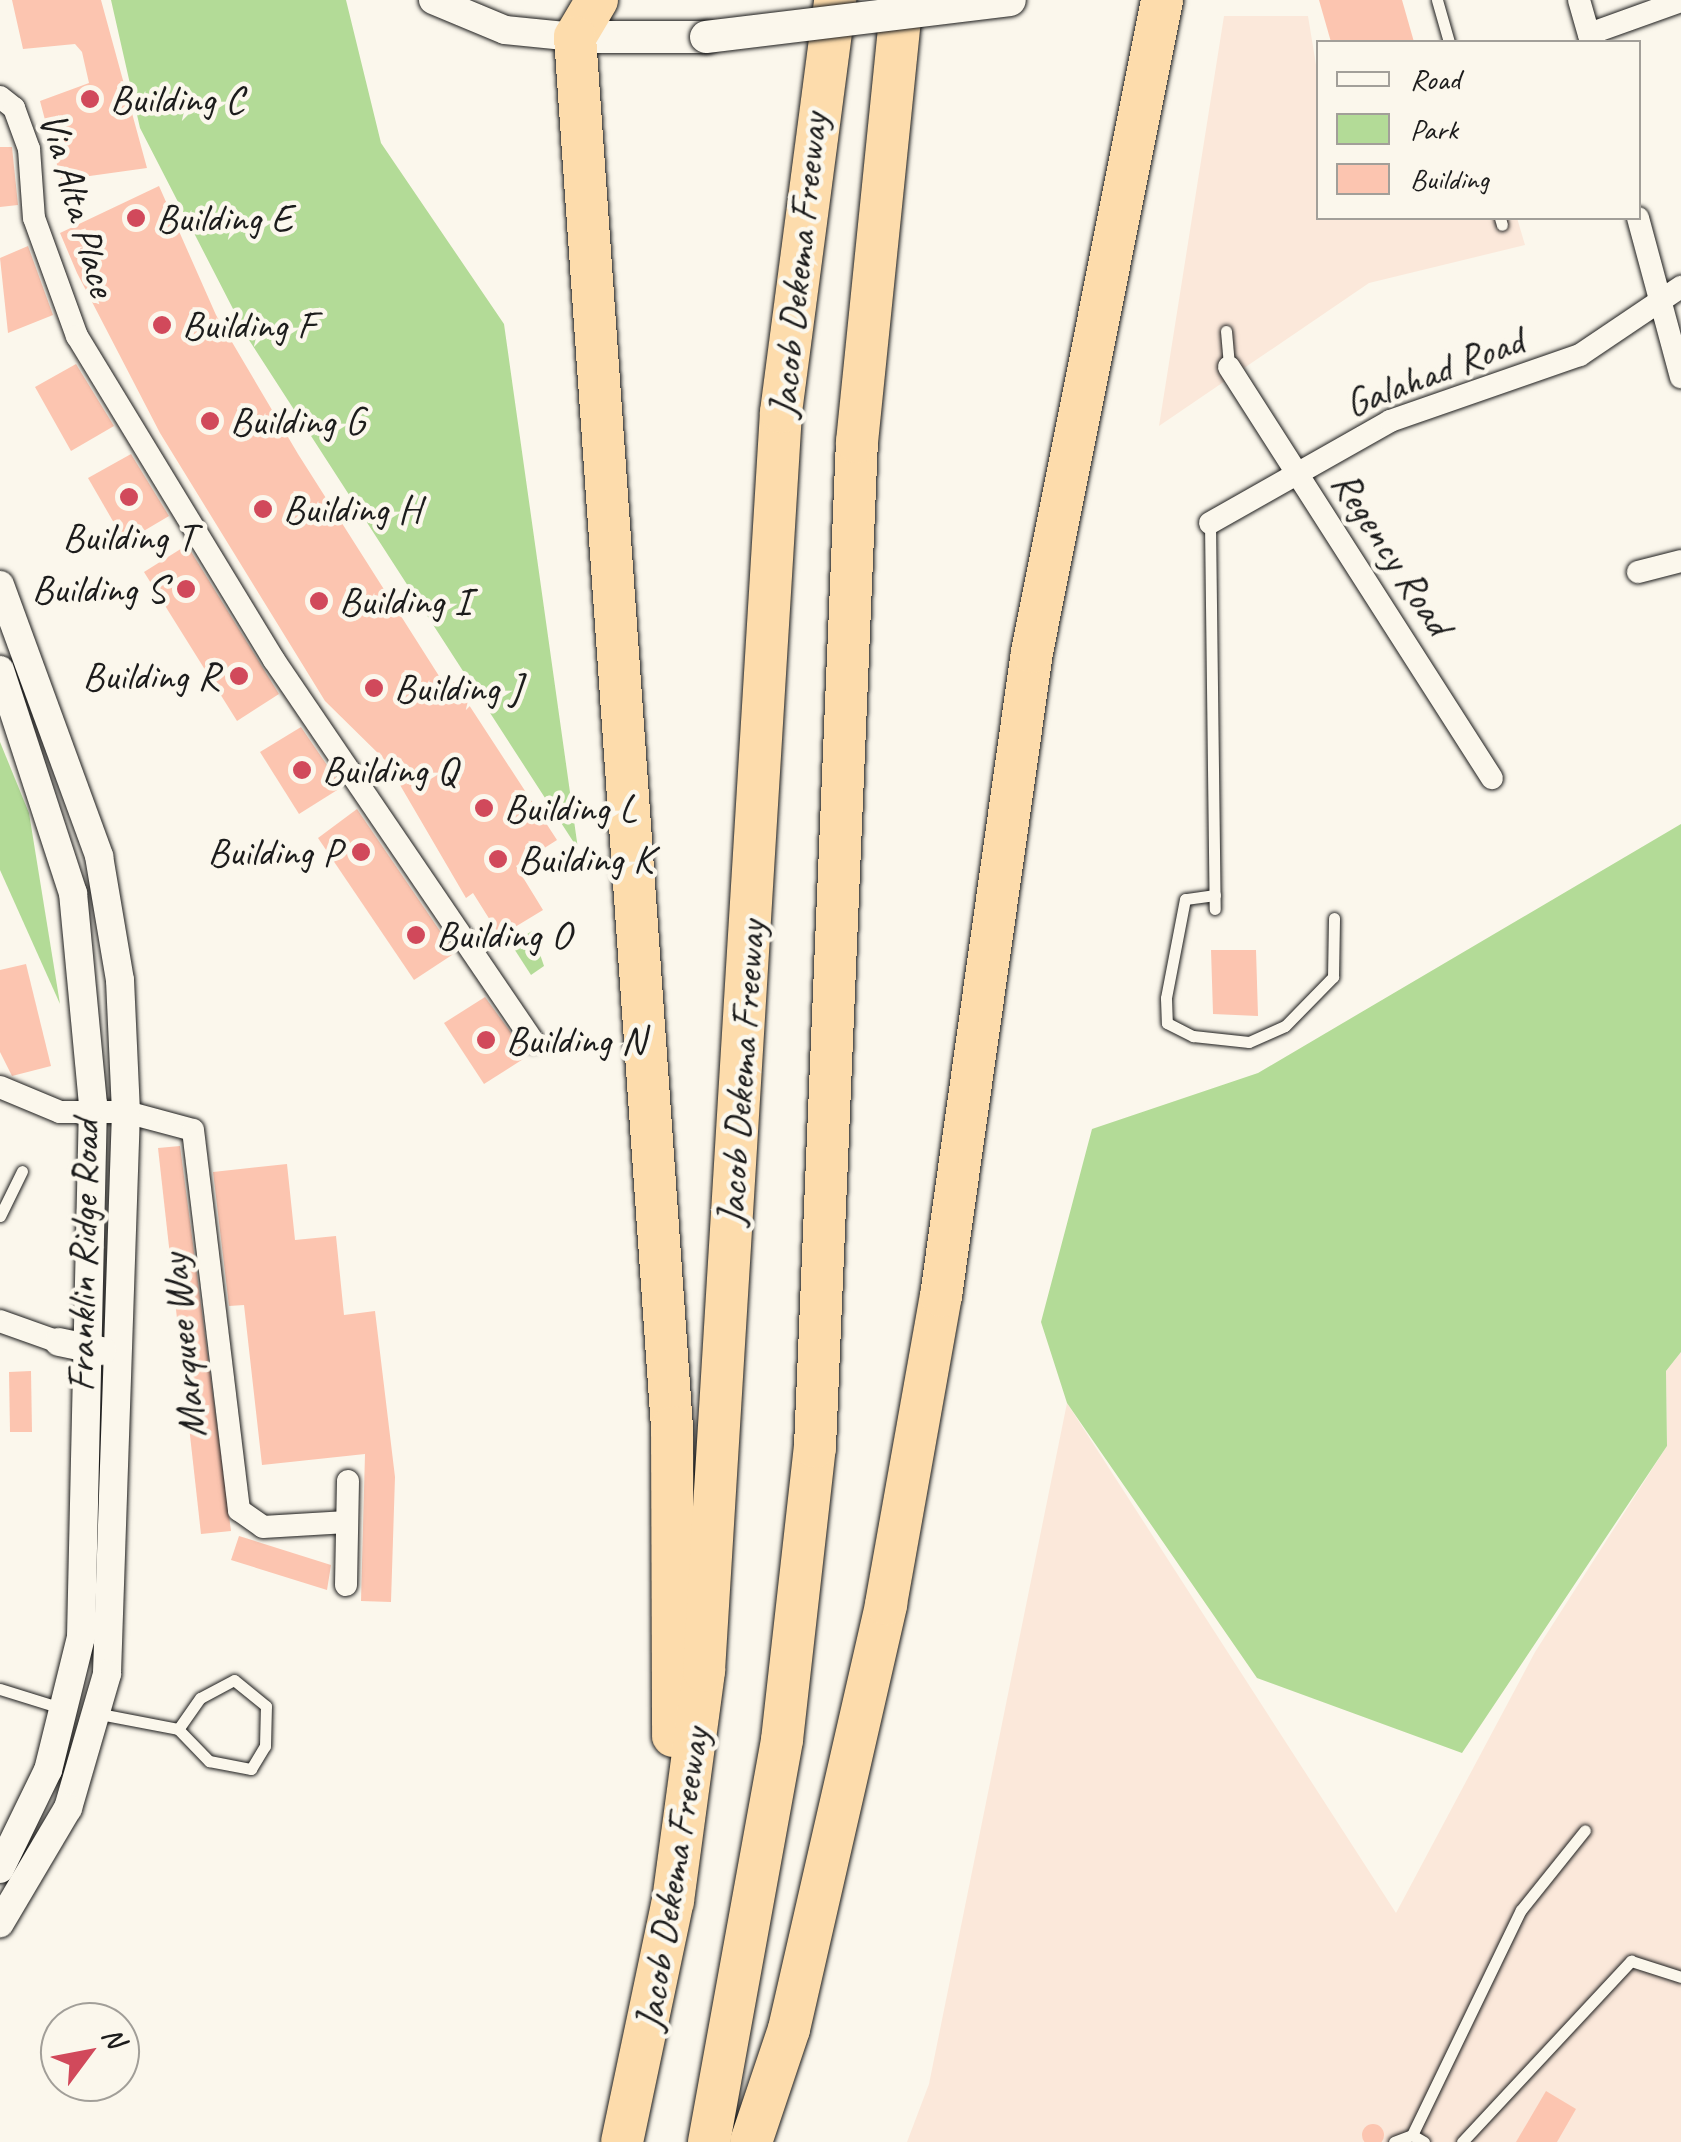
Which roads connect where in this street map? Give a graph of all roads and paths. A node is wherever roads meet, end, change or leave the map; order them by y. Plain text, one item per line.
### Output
1 (433, 0) edge
2 (597, 0) edge
3 (835, 0) edge
4 (902, 0) edge
5 (1010, 0) edge
6 (1162, 0) edge
7 (1437, 0) edge
8 (1580, 0) edge
9 (1681, 1) edge
10 (574, 37) junction
11 (1590, 38) edge
12 (1449, 40) edge
13 (0, 97) edge
14 (1639, 220) edge
15 (1681, 287) edge
16 (1660, 300) junction
17 (1226, 332) dead end
18 (1229, 367) joint
19 (1681, 376) edge
20 (1294, 470) junction
21 (1210, 523) joint
22 (1681, 561) edge
23 (1638, 572) dead end
24 (0, 585) edge
25 (0, 670) edge
26 (1492, 778) dead end
27 (1334, 918) dead end
28 (91, 1022) junction
29 (533, 1041) dead end
30 (0, 1087) edge
31 (93, 1112) junction
32 (126, 1112) junction
33 (22, 1170) dead end
34 (0, 1216) edge
35 (122, 1218) junction
36 (0, 1321) edge
37 (88, 1341) junction
38 (59, 1342) joint
39 (120, 1438) junction
40 (348, 1481) dead end
41 (348, 1522) junction
42 (346, 1586) dead end
43 (81, 1636) junction
44 (0, 1689) edge
45 (66, 1709) junction
46 (100, 1714) junction
47 (178, 1730) junction
48 (68, 1808) junction
49 (1585, 1830) dead end
50 (0, 1869) edge
51 (673, 1902) junction
52 (0, 1923) edge
53 (1681, 1977) edge
54 (1418, 2138) edge
55 (622, 2142) edge
56 (709, 2142) edge
57 (752, 2142) edge
58 (1394, 2142) edge
59 (1462, 2142) edge

1 - 10 street
2 - 10 highway
3 - 51 highway, Jacob Dekema Freeway
4 - 56 highway, Jacob Dekema Freeway
5 - 10 main road, bridge
6 - 57 highway
7 - 12 lane
8 - 11 street
9 - 11 street
10 - 51 highway
13 - 29 street, Via Alta Place
14 - 16 street
15 - 16 street, Galahad Road
16 - 19 street
16 - 20 street, Galahad Road
17 - 18 lane
18 - 20 street, Regency Road
20 - 21 street, Galahad Road
20 - 26 street, Regency Road
21 - 27 lane
22 - 23 street
24 - 32 street, Franklin Ridge Road
25 - 28 street, Franklin Ridge Road
28 - 31 street, Franklin Ridge Road
28 - 32 street
30 - 31 street, Marquee Way
31 - 32 street, Marquee Way
31 - 35 street
31 - 37 street, Franklin Ridge Road
32 - 35 street, Franklin Ridge Road
32 - 41 street, Marquee Way
33 - 34 lane
35 - 39 street, Franklin Ridge Road
36 - 38 street
37 - 38 street
37 - 39 street
37 - 43 street, Franklin Ridge Road
39 - 46 street, Franklin Ridge Road
40 - 41 street
41 - 42 street
43 - 45 street, Franklin Ridge Road
43 - 46 street
44 - 45 lane
45 - 48 street
45 - 50 street, Franklin Ridge Road
46 - 47 lane
46 - 48 street, Franklin Ridge Road
47 - 47 lane
48 - 52 street, Franklin Ridge Road
49 - 54 lane
51 - 55 highway, Jacob Dekema Freeway
53 - 59 lane
54 - 58 lane

